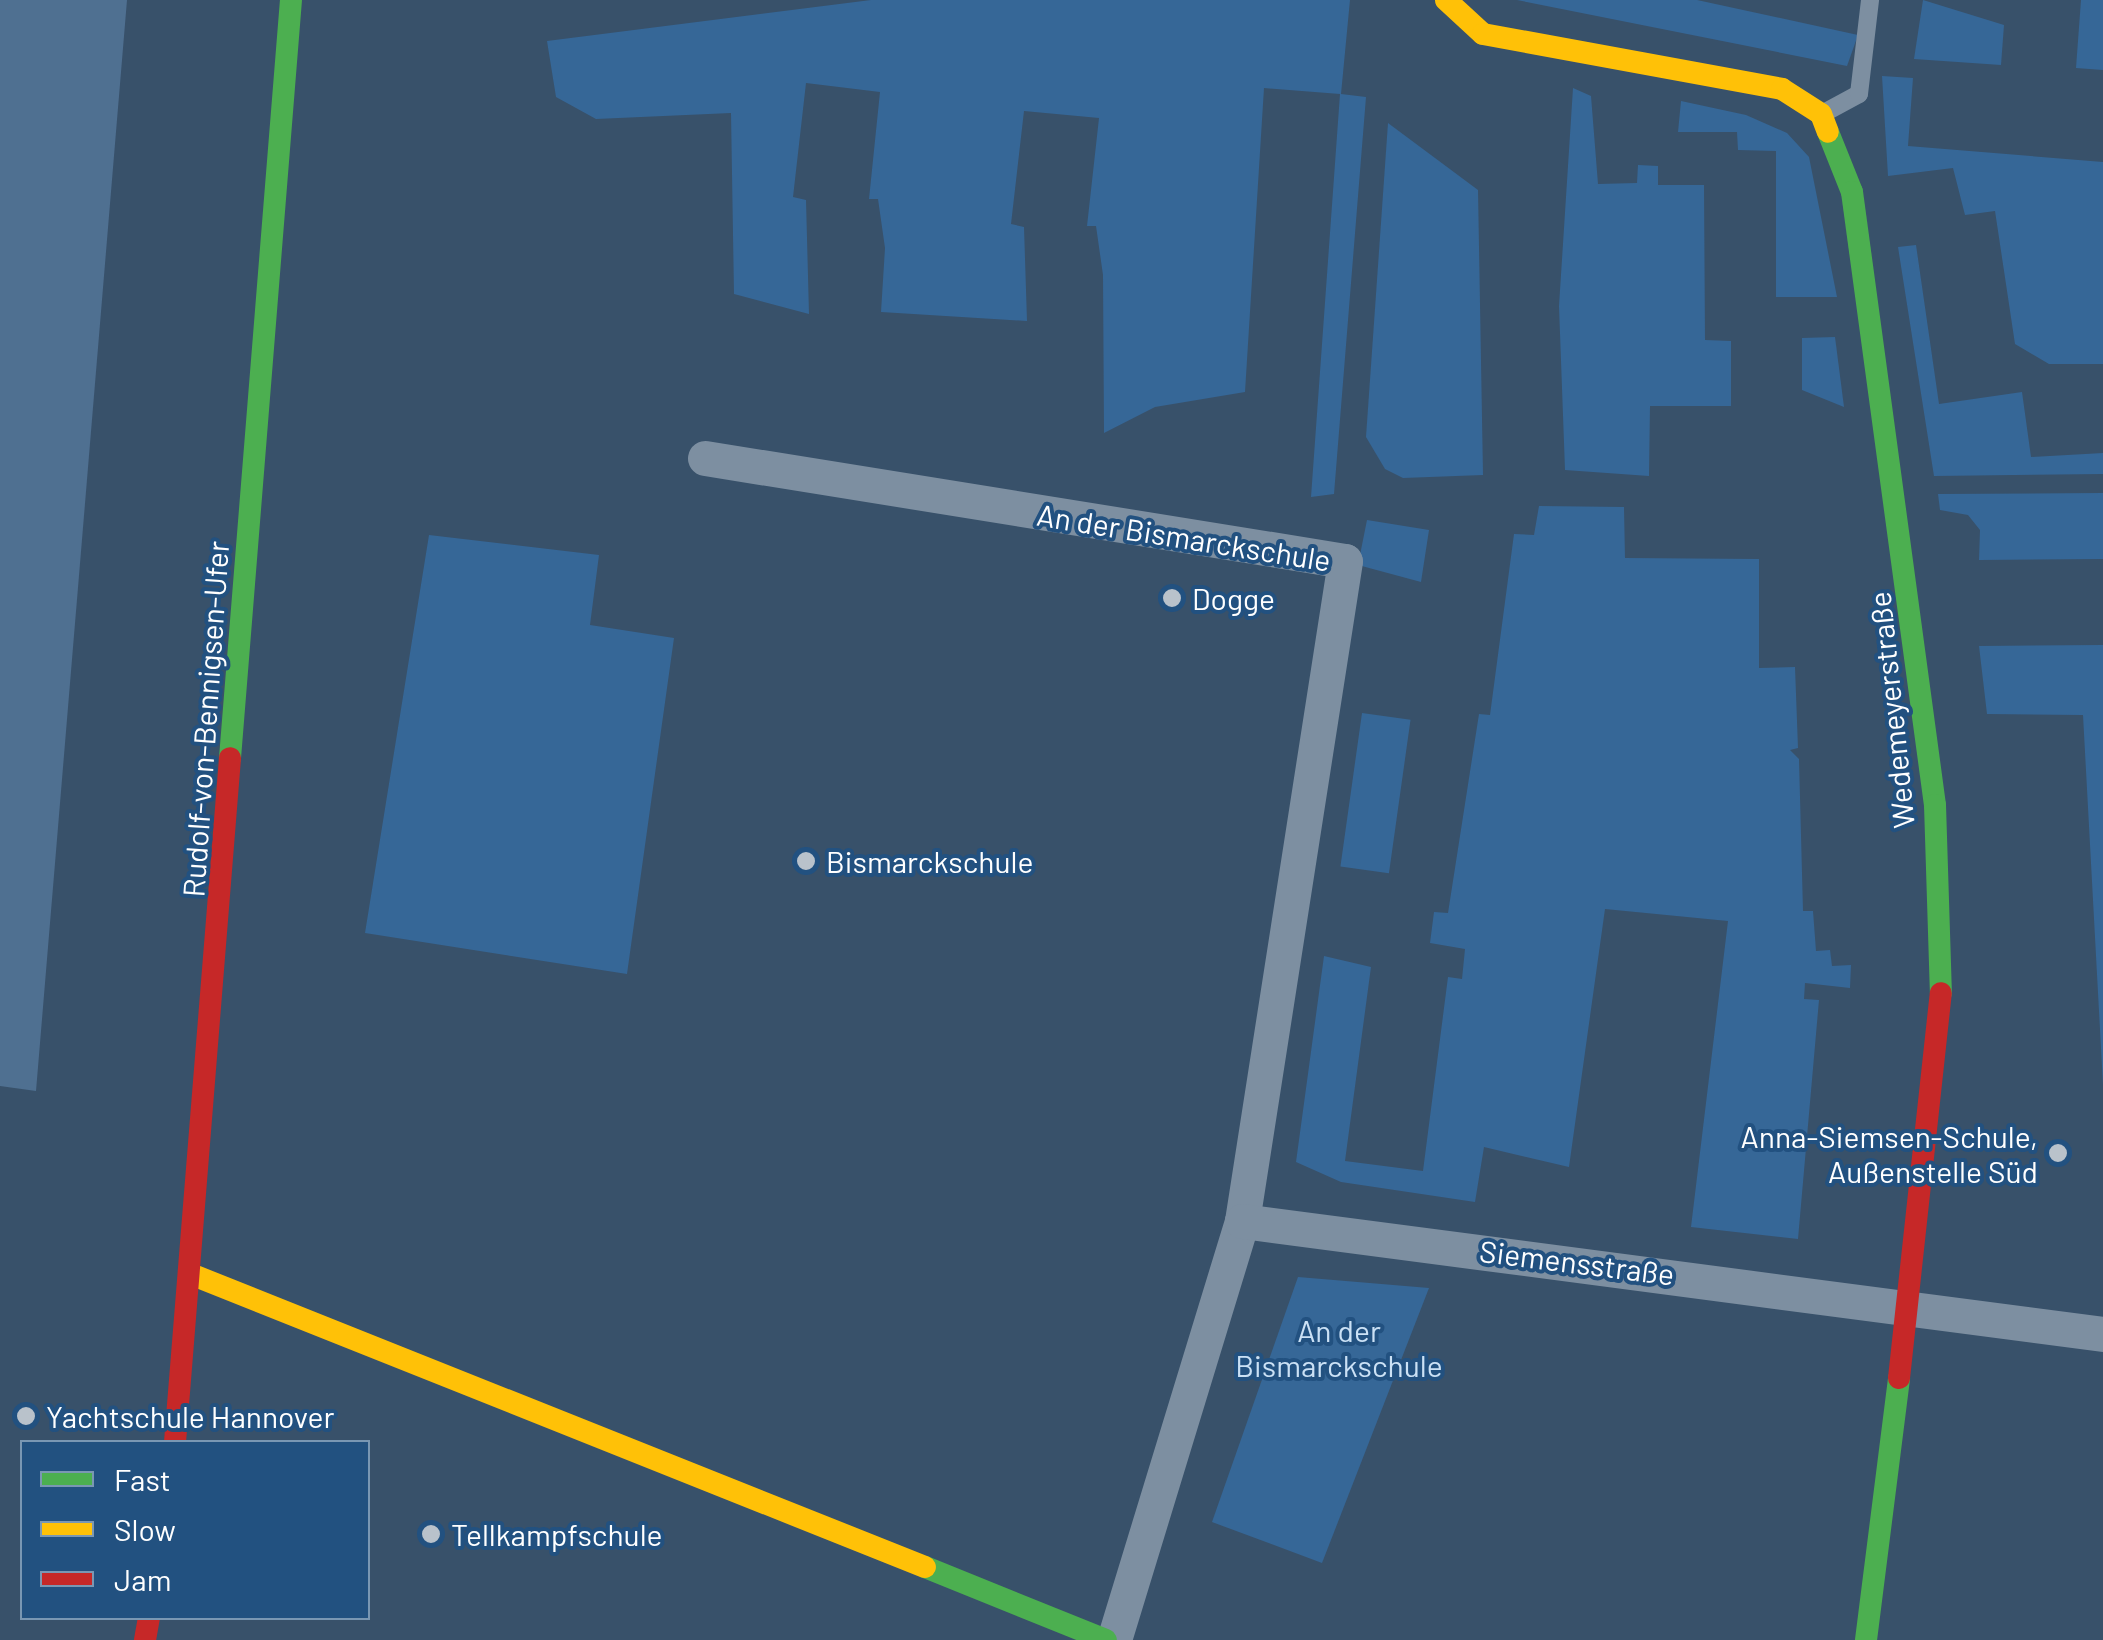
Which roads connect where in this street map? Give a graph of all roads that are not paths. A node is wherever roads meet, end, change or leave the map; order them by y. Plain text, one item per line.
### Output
1 (291, 0) edge
2 (1446, 0) edge
3 (1870, 0) edge
4 (1821, 114) junction
5 (705, 458) dead end
6 (1242, 1221) junction
7 (193, 1274) junction
8 (1911, 1308) junction
9 (2103, 1334) edge
10 (174, 1440) edge
11 (1106, 1640) edge
12 (1114, 1640) edge
13 (1866, 1640) edge

1 - 7 street, Rudolf-von-Bennigsen-Ufer
2 - 4 street
3 - 4 lane
4 - 8 street, Wedemeyerstraße
5 - 6 street, An der Bismarckschule
6 - 8 street, Siemensstraße
6 - 12 street, An der Bismarckschule
7 - 10 street, Rudolf-von-Bennigsen-Ufer
7 - 11 street
8 - 9 street, Siemensstraße
8 - 13 street

